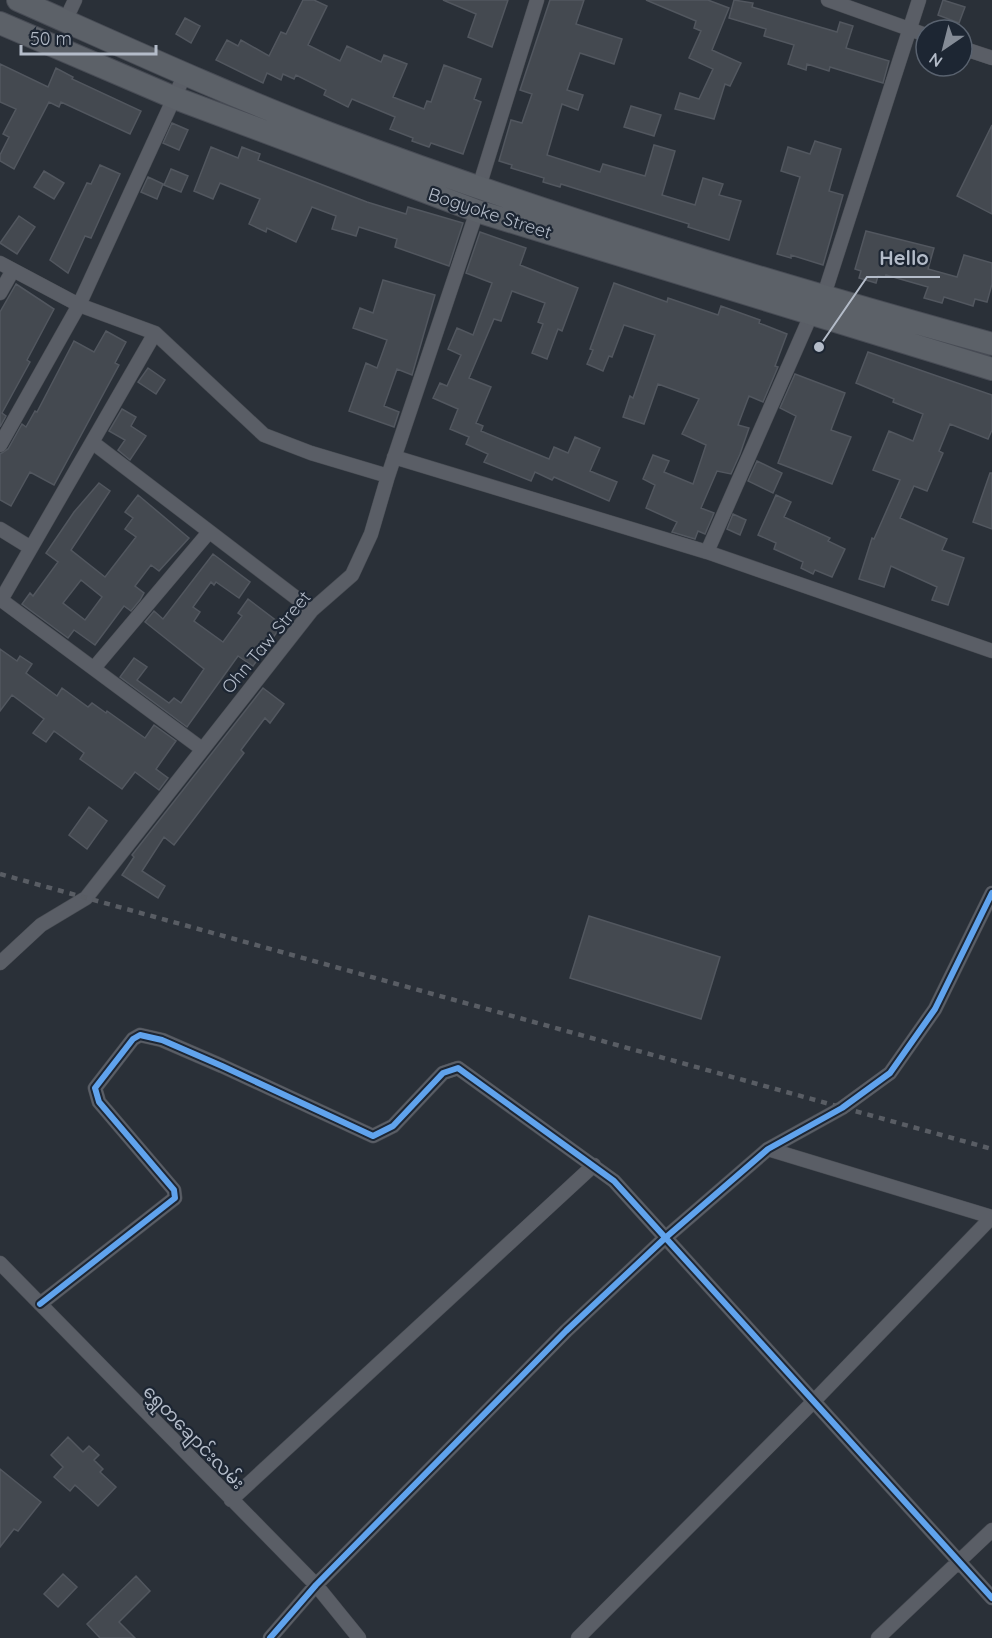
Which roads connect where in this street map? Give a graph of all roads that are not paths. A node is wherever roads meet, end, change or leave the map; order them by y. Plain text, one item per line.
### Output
1 (18, 0) edge
2 (75, 0) edge
3 (537, 0) edge
4 (828, 0) edge
5 (919, 0) edge
6 (65, 21) junction
7 (0, 23) edge
8 (909, 29) junction
9 (914, 31) edge
10 (974, 52) edge
11 (992, 58) edge
12 (185, 74) junction
13 (175, 99) junction
14 (479, 187) junction
15 (477, 210) junction
16 (0, 263) edge
17 (13, 270) junction
18 (0, 293) edge
19 (79, 305) junction
20 (817, 307) junction
21 (155, 333) junction
22 (992, 344) edge
23 (992, 369) edge
24 (92, 442) junction
25 (0, 445) edge
26 (394, 458) junction
27 (388, 476) junction
28 (0, 529) edge
29 (209, 532) junction
30 (31, 548) junction
31 (707, 552) junction
32 (0, 600) edge
33 (312, 610) junction
34 (992, 651) edge
35 (94, 668) junction
36 (202, 749) junction
37 (992, 893) edge
38 (0, 963) edge
39 (768, 1149) junction
40 (594, 1165) junction
41 (992, 1217) edge
42 (664, 1239) junction
43 (0, 1263) edge
44 (40, 1304) junction
45 (813, 1402) junction
46 (231, 1500) junction
47 (992, 1530) edge
48 (959, 1561) junction
49 (316, 1585) junction
50 (992, 1598) edge
51 (270, 1638) edge
52 (359, 1638) edge
53 (578, 1638) edge
54 (878, 1638) edge

1 - 6 main road, Bogyoke Street
2 - 6 street
3 - 14 street
4 - 8 street
5 - 8 street
6 - 12 main road, Bogyoke Street
7 - 13 main road, Bogyoke Street
8 - 9 street
8 - 20 street
10 - 11 street
12 - 13 street
12 - 14 main road, Bogyoke Street
13 - 15 main road, Bogyoke Street
13 - 19 street
14 - 20 main road, Bogyoke Street
15 - 20 main road, Bogyoke Street
15 - 26 street, Ohn Taw Street
16 - 17 street
17 - 18 street
17 - 19 street
19 - 21 street
19 - 25 street
20 - 22 main road, Bogyoke Street
20 - 23 main road, Bogyoke Street
20 - 31 street
21 - 24 street
21 - 27 street
24 - 29 street
24 - 30 street
26 - 27 street, Ohn Taw Street
26 - 31 street
27 - 33 street, Ohn Taw Street
28 - 30 street
29 - 33 street
29 - 35 street
30 - 32 street
31 - 34 street
32 - 35 street
33 - 36 street, Ohn Taw Street
35 - 36 street
36 - 38 street, Ohn Taw Street
37 - 39 street
39 - 41 street
39 - 42 street
40 - 42 street
40 - 44 street
40 - 46 street
41 - 45 street
42 - 45 street
42 - 49 street
43 - 44 street, ရွှေတချောင်းလမ်း
44 - 46 street, ရွှေတချောင်းလမ်း
45 - 48 street
45 - 53 street
46 - 49 street, ရွှေတချောင်းလမ်း
47 - 48 street
48 - 50 street
48 - 54 street
49 - 51 street
49 - 52 street, ရွှေတချောင်းလမ်း

